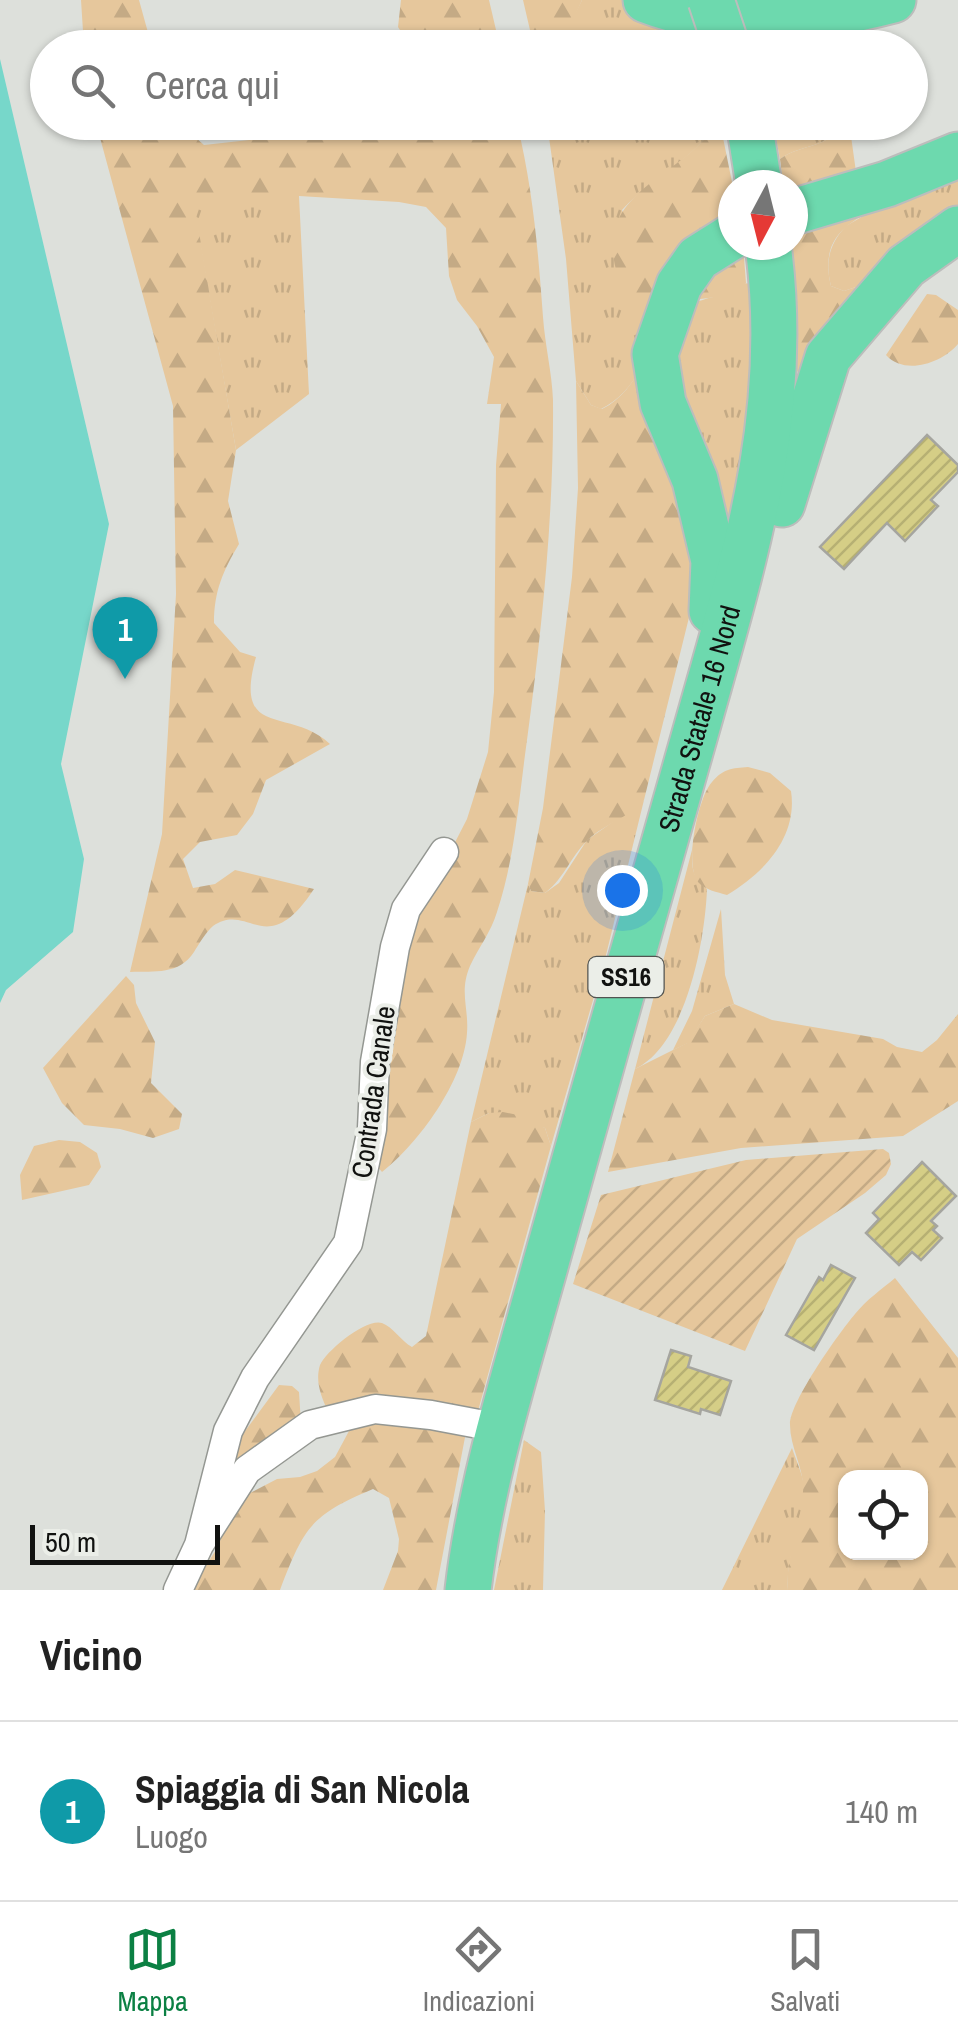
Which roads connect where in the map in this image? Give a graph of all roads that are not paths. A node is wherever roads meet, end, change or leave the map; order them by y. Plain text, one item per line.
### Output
1 (646, 0) edge
2 (710, 0) edge
3 (893, 0) edge
4 (721, 30) edge
5 (752, 140) edge
6 (958, 156) edge
7 (757, 170) edge
8 (808, 208) edge
9 (958, 229) edge
10 (718, 245) edge
11 (770, 260) edge
12 (708, 686) junction
13 (680, 788) junction
14 (444, 852) dead end
15 (500, 1428) junction
16 (199, 1544) junction
17 (178, 1590) edge
18 (468, 1590) edge

1 - 3 main road
2 - 4 main road, bridge
5 - 7 main road
6 - 8 main road
9 - 13 main road
10 - 12 main road
11 - 12 main road, Strada Statale 16 Nord / SS16
12 - 13 main road, Strada Statale 16 Nord / SS16
13 - 15 main road, Strada Statale 16 Nord / SS16
14 - 16 street, Contrada Canale
15 - 16 street, Contrada Canale
15 - 18 main road, Strada Statale 16 Nord / SS16
16 - 17 street, Contrada Canale

